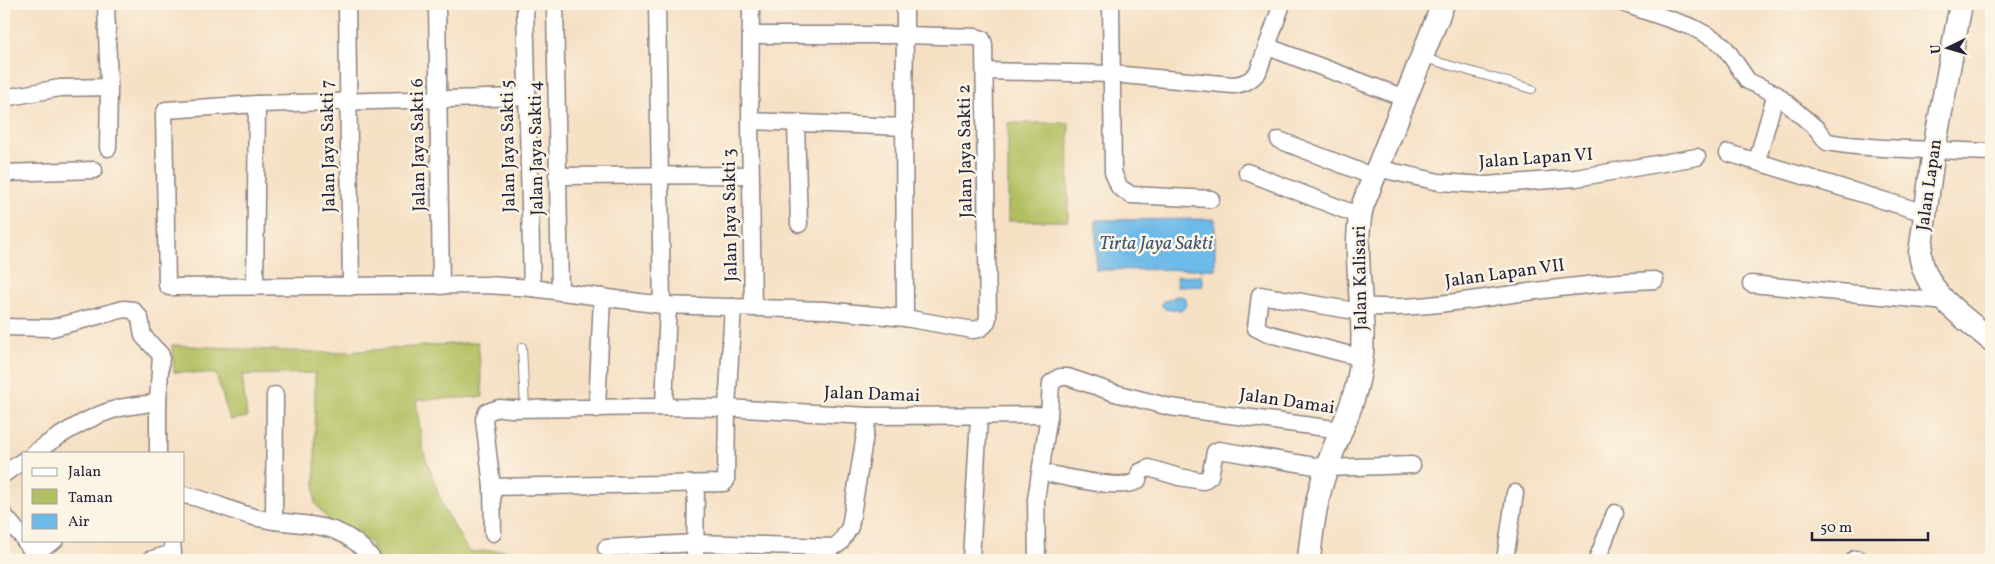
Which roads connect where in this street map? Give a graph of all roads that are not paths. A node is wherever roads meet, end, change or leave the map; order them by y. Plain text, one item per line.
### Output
1 (106, 4) edge
2 (346, 4) edge
3 (437, 4) edge
4 (525, 4) edge
5 (555, 4) edge
6 (657, 4) edge
7 (751, 4) edge
8 (906, 4) edge
9 (1111, 4) edge
10 (1282, 4) edge
11 (1444, 4) edge
12 (1625, 4) edge
13 (1961, 4) edge
14 (751, 35) junction
15 (905, 35) junction
16 (1268, 47) junction
17 (1422, 57) junction
18 (985, 71) junction
19 (1112, 74) junction
20 (109, 86) junction
21 (1532, 89) dead end
22 (528, 97) junction
23 (4, 98) edge
24 (439, 98) junction
25 (1407, 99) junction
26 (1774, 100) dead end
27 (349, 102) junction
28 (257, 104) junction
29 (750, 121) junction
30 (796, 123) junction
31 (904, 127) junction
32 (1279, 140) dead end
33 (108, 148) dead end
34 (1934, 149) junction
35 (1991, 152) edge
36 (1728, 153) dead end
37 (1697, 157) dead end
38 (1757, 162) junction
39 (94, 170) dead end
40 (1247, 172) dead end
41 (1376, 172) junction
42 (4, 173) edge
43 (750, 175) junction
44 (557, 176) junction
45 (659, 176) junction
46 (1211, 199) dead end
47 (1925, 212) junction
48 (1360, 216) junction
49 (799, 224) dead end
50 (1655, 280) dead end
51 (1751, 284) dead end
52 (255, 286) junction
53 (441, 286) junction
54 (350, 287) junction
55 (532, 288) junction
56 (560, 292) junction
57 (602, 297) junction
58 (1947, 302) junction
59 (665, 305) junction
60 (734, 307) junction
61 (753, 308) junction
62 (1360, 309) junction
63 (905, 318) junction
64 (4, 327) edge
65 (1991, 340) edge
66 (522, 347) dead end
67 (1362, 358) junction
68 (274, 395) dead end
69 (158, 402) junction
70 (664, 407) junction
71 (726, 408) junction
72 (524, 409) junction
73 (597, 409) junction
74 (868, 416) junction
75 (1049, 416) junction
76 (979, 417) junction
77 (1341, 430) junction
78 (35, 452) edge
79 (158, 452) edge
80 (22, 461) edge
81 (1412, 465) dead end
82 (1327, 468) junction
83 (1041, 472) junction
84 (4, 474) edge
85 (696, 484) junction
86 (492, 487) junction
87 (1515, 493) dead end
88 (185, 495) edge
89 (1615, 513) dead end
90 (4, 514) edge
91 (274, 521) junction
92 (493, 533) dead end
93 (22, 538) edge
94 (49, 542) edge
95 (696, 543) junction
96 (30, 548) edge
97 (606, 548) dead end
98 (173, 551) edge
99 (149, 560) edge
100 (373, 560) edge
101 (695, 560) edge
102 (971, 560) edge
103 (1037, 560) edge
104 (1309, 560) edge
105 (1505, 560) edge
106 (1597, 560) edge

1 - 20 street
2 - 27 street, Jalan Jaya Sakti 7
3 - 24 street, Jalan Jaya Sakti 6
4 - 22 street, Jalan Jaya Sakti 5
5 - 44 street, Jalan Jaya Sakti 4
6 - 45 street
7 - 14 street, Jalan Jaya Sakti 3
8 - 15 street
9 - 19 street
10 - 16 street
11 - 17 street, Jalan Kalisari
12 - 34 street
13 - 34 street, Jalan Lapan
14 - 15 street
14 - 29 street, Jalan Jaya Sakti 3
15 - 18 street, Jalan Jaya Sakti 2
15 - 31 street
16 - 19 street
16 - 25 street
17 - 21 lane
17 - 25 street, Jalan Kalisari
18 - 19 street
18 - 63 street, Jalan Jaya Sakti 2
19 - 46 street
20 - 23 street
20 - 33 street
22 - 24 street
22 - 55 street, Jalan Jaya Sakti 5
24 - 27 street
24 - 53 street, Jalan Jaya Sakti 6
25 - 41 street, Jalan Kalisari
26 - 38 street
27 - 28 street
27 - 54 street, Jalan Jaya Sakti 7
28 - 52 street
28 - 52 street
29 - 30 street
29 - 43 street, Jalan Jaya Sakti 3
30 - 31 street
30 - 49 street
31 - 63 street
32 - 41 street, Jalan Lapan VI
34 - 35 street
34 - 47 street, Jalan Lapan
36 - 38 street
37 - 41 street, Jalan Lapan VI
38 - 47 street
39 - 42 street
40 - 48 street
41 - 48 street, Jalan Kalisari
43 - 45 street
43 - 61 street, Jalan Jaya Sakti 3
44 - 45 street
44 - 56 street, Jalan Jaya Sakti 4
45 - 59 street
47 - 58 street, Jalan Lapan
48 - 62 street, Jalan Kalisari
50 - 62 street, Jalan Lapan VII
51 - 58 street
52 - 54 street
53 - 54 street
53 - 55 street
55 - 56 street
56 - 57 street
57 - 59 street
57 - 73 street
58 - 65 street, Jalan Lapan
59 - 60 street
59 - 70 street
60 - 61 street
60 - 71 street
61 - 63 street
62 - 67 street, Jalan Kalisari
62 - 67 street, Jalan Lapan VII
64 - 69 street
66 - 72 lane
67 - 77 street, Jalan Kalisari
68 - 91 street
69 - 78 street
69 - 79 street
70 - 71 street, Jalan Damai
70 - 73 street, Jalan Damai
71 - 74 street, Jalan Damai
71 - 85 street
72 - 73 street, Jalan Damai
72 - 86 street, Jalan Damai
74 - 76 street, Jalan Damai
74 - 95 street
75 - 76 street, Jalan Damai
75 - 77 street, Jalan Damai
75 - 83 street
76 - 102 street
77 - 82 street, Jalan Kalisari
80 - 84 street
81 - 82 street
82 - 83 street
82 - 104 street, Jalan Kalisari
83 - 103 street
85 - 86 street
85 - 95 street
86 - 92 street, Jalan Damai
87 - 105 street
88 - 91 street
89 - 106 street
90 - 93 street
91 - 100 street
94 - 96 street
95 - 97 street
95 - 101 street
98 - 99 street

